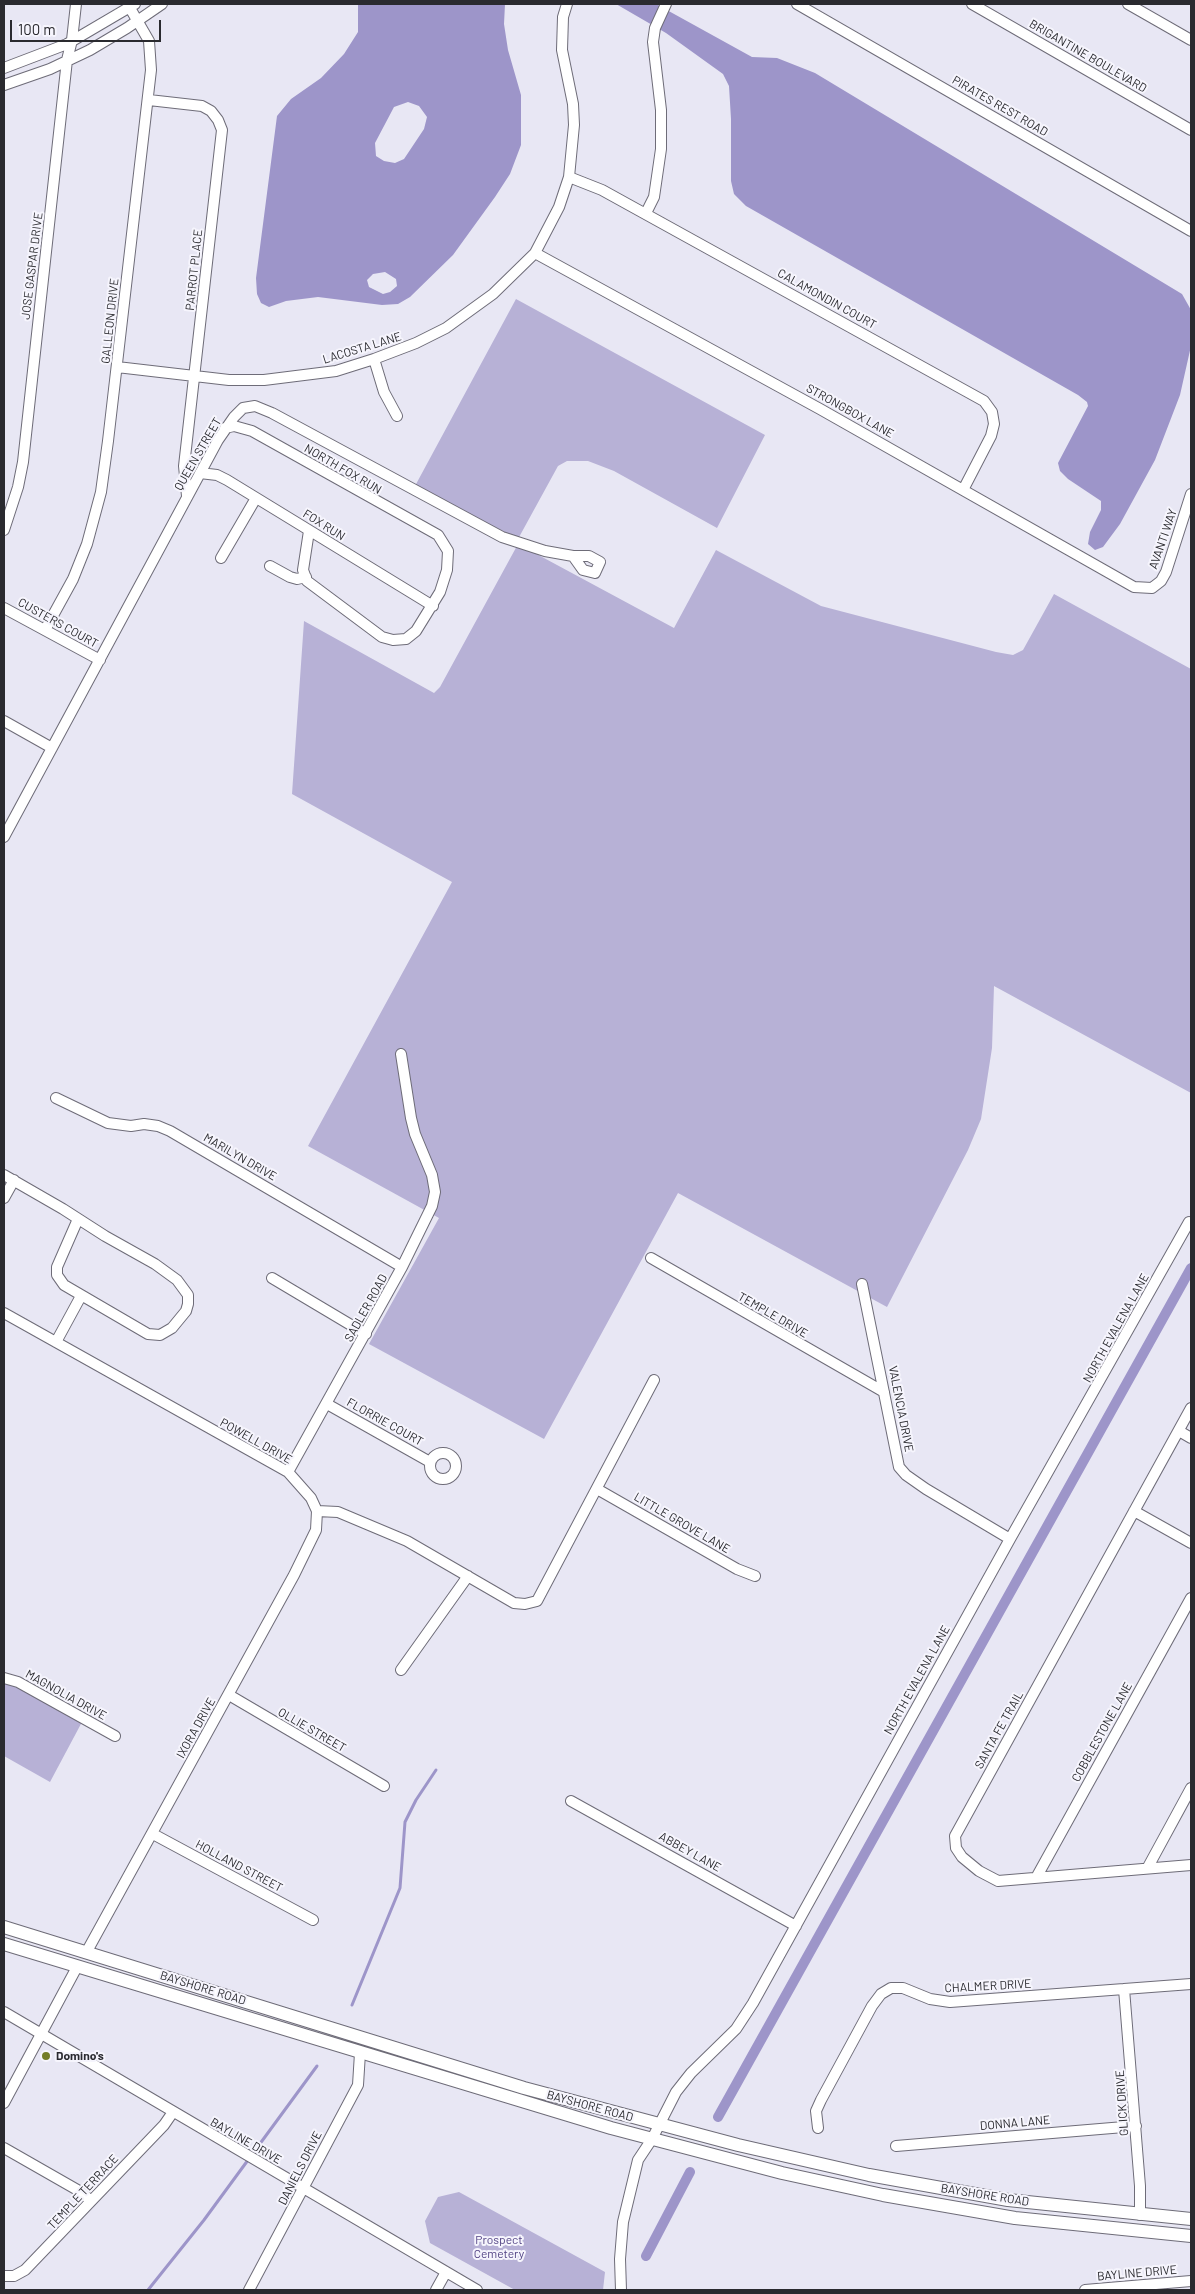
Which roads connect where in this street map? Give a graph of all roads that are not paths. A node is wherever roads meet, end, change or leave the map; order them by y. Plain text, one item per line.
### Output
1 (76, 4) edge
2 (162, 4) edge
3 (567, 4) edge
4 (666, 4) edge
5 (797, 4) edge
6 (972, 4) edge
7 (1128, 4) edge
8 (132, 6) edge
9 (138, 20) junction
10 (72, 40) junction
11 (1191, 40) edge
12 (67, 60) junction
13 (4, 68) edge
14 (4, 85) edge
15 (149, 100) junction
16 (1191, 130) edge
17 (569, 177) junction
18 (646, 213) junction
19 (1191, 231) edge
20 (535, 252) junction
21 (374, 359) junction
22 (117, 367) junction
23 (195, 377) junction
24 (397, 416) dead end
25 (225, 428) junction
26 (200, 472) junction
27 (963, 490) junction
28 (1191, 494) edge
29 (187, 498) junction
30 (256, 498) junction
31 (4, 530) edge
32 (309, 531) junction
33 (573, 556) dead end
34 (221, 558) dead end
35 (270, 566) dead end
36 (306, 577) junction
37 (1152, 588) joint
38 (433, 606) junction
39 (4, 608) edge
40 (45, 630) junction
41 (100, 660) junction
42 (4, 721) edge
43 (52, 748) junction
44 (4, 837) edge
45 (401, 1054) dead end
46 (56, 1098) dead end
47 (4, 1175) edge
48 (14, 1180) junction
49 (4, 1198) edge
50 (78, 1218) junction
51 (1189, 1222) dead end
52 (651, 1258) dead end
53 (402, 1266) junction
54 (272, 1278) dead end
55 (862, 1284) dead end
56 (81, 1296) junction
57 (4, 1313) edge
58 (366, 1334) junction
59 (56, 1342) junction
60 (654, 1380) dead end
61 (884, 1392) junction
62 (327, 1404) junction
63 (1191, 1408) edge
64 (1179, 1431) junction
65 (1191, 1438) edge
66 (430, 1462) dead end
67 (288, 1472) junction
68 (597, 1489) junction
69 (317, 1511) junction
70 (1134, 1511) junction
71 (1010, 1539) junction
72 (1191, 1543) edge
73 (468, 1576) junction
74 (755, 1576) dead end
75 (1191, 1598) edge
76 (401, 1670) dead end
77 (4, 1678) edge
78 (229, 1695) junction
79 (115, 1736) dead end
80 (384, 1786) dead end
81 (1191, 1788) edge
82 (571, 1801) dead end
83 (153, 1834) junction
84 (1191, 1865) edge
85 (1148, 1867) junction
86 (1036, 1878) junction
87 (313, 1920) dead end
88 (796, 1926) junction
89 (4, 1927) edge
90 (4, 1937) edge
91 (4, 1944) edge
92 (86, 1953) junction
93 (78, 1967) junction
94 (1191, 1984) edge
95 (1124, 1989) junction
96 (4, 2012) edge
97 (290, 2015) junction
98 (42, 2034) junction
99 (360, 2053) junction
100 (4, 2103) edge
101 (173, 2112) junction
102 (658, 2124) junction
103 (1136, 2126) junction
104 (818, 2128) dead end
105 (652, 2139) junction
106 (896, 2146) dead end
107 (4, 2148) edge
108 (304, 2189) junction
109 (92, 2201) junction
110 (1140, 2214) junction
111 (1191, 2219) edge
112 (1191, 2236) edge
113 (446, 2272) junction
114 (4, 2276) edge
115 (1191, 2281) edge
116 (249, 2290) edge
117 (436, 2290) edge
118 (477, 2290) edge
119 (620, 2290) edge
120 (1085, 2290) edge

1 - 10 street, JOSE GASPAR DRIVE
2 - 9 street
3 - 17 street, LACOSTA LANE
4 - 18 street
5 - 19 street, PIRATES REST ROAD
6 - 16 street, BRIGANTINE BOULEVARD
7 - 11 street
8 - 9 street, GALLEON DRIVE
8 - 10 street
9 - 12 street
9 - 15 street, GALLEON DRIVE
10 - 12 street, JOSE GASPAR DRIVE
10 - 13 street
12 - 14 street
12 - 31 street, JOSE GASPAR DRIVE
15 - 22 street, GALLEON DRIVE
15 - 23 street, PARROT PLACE
17 - 18 street, CALAMONDIN COURT
17 - 20 street, LACOSTA LANE
18 - 27 street, CALAMONDIN COURT
20 - 21 street, LACOSTA LANE
20 - 27 street, STRONGBOX LANE
21 - 23 street, LACOSTA LANE
21 - 24 street
22 - 23 street, LACOSTA LANE
22 - 40 street, GALLEON DRIVE
23 - 29 street, PARROT PLACE
25 - 26 street, QUEEN STREET
25 - 33 street, QUEEN STREET
25 - 38 street, NORTH FOX RUN
26 - 29 street, QUEEN STREET
26 - 30 street, FOX RUN
27 - 37 street, STRONGBOX LANE
28 - 37 street, AVANTI WAY
29 - 41 street, QUEEN STREET
30 - 32 street, FOX RUN
30 - 34 street
32 - 36 street
32 - 38 street, FOX RUN
35 - 36 street
36 - 38 street
39 - 40 street, CUSTERS COURT
40 - 41 street, CUSTERS COURT
41 - 43 street, QUEEN STREET
42 - 43 street
43 - 44 street, QUEEN STREET
45 - 53 street, SADLER ROAD
46 - 53 street, MARILYN DRIVE
47 - 48 street
48 - 49 street
48 - 50 street
50 - 56 street
50 - 56 street
51 - 71 street, NORTH EVALENA LANE
52 - 61 street, TEMPLE DRIVE
53 - 58 street, SADLER ROAD
54 - 58 street
55 - 61 street, VALENCIA DRIVE
56 - 59 street
57 - 59 street, POWELL DRIVE
58 - 62 street, SADLER ROAD
59 - 67 street, POWELL DRIVE
60 - 68 street
61 - 71 street, VALENCIA DRIVE
62 - 66 street, FLORRIE COURT
62 - 67 street, SADLER ROAD
63 - 64 street, SANTA FE TRAIL
64 - 65 street
64 - 70 street, SANTA FE TRAIL
67 - 69 street, POWELL DRIVE
68 - 73 street
68 - 74 street, LITTLE GROVE LANE
69 - 73 street
69 - 78 street, IXORA DRIVE
70 - 72 street
70 - 86 street, SANTA FE TRAIL
71 - 88 street, NORTH EVALENA LANE
73 - 76 street
75 - 86 street, COBBLESTONE LANE
77 - 79 street, MAGNOLIA DRIVE
78 - 80 street, OLLIE STREET
78 - 83 street, IXORA DRIVE
81 - 85 street
82 - 88 street, ABBEY LANE
83 - 87 street, HOLLAND STREET
83 - 92 street, IXORA DRIVE
84 - 85 street, SANTA FE TRAIL
85 - 86 street, SANTA FE TRAIL
88 - 102 street, NORTH EVALENA LANE
89 - 92 main road, BAYSHORE ROAD
90 - 92 main road
91 - 93 main road, BAYSHORE ROAD
92 - 97 main road, BAYSHORE ROAD
93 - 97 main road
93 - 98 street
93 - 99 main road, BAYSHORE ROAD
94 - 95 street, CHALMER DRIVE
95 - 103 street, GLICK DRIVE
95 - 104 street, CHALMER DRIVE
96 - 98 street, BAYLINE DRIVE
97 - 102 main road, BAYSHORE ROAD
98 - 100 street
98 - 101 street, BAYLINE DRIVE
99 - 105 main road, BAYSHORE ROAD
99 - 108 street, DANIELS DRIVE
101 - 108 street, BAYLINE DRIVE
101 - 109 street, TEMPLE TERRACE
102 - 105 street, NORTH EVALENA LANE
102 - 110 main road, BAYSHORE ROAD
103 - 106 street, DONNA LANE
103 - 110 street, GLICK DRIVE
105 - 112 main road, BAYSHORE ROAD
105 - 119 street, NORTH EVALENA LANE
107 - 109 street
108 - 113 street, BAYLINE DRIVE
108 - 116 street, DANIELS DRIVE
109 - 114 street, TEMPLE TERRACE
110 - 111 main road, BAYSHORE ROAD
113 - 117 street
113 - 118 street, BAYLINE DRIVE
115 - 120 street, BAYLINE DRIVE

